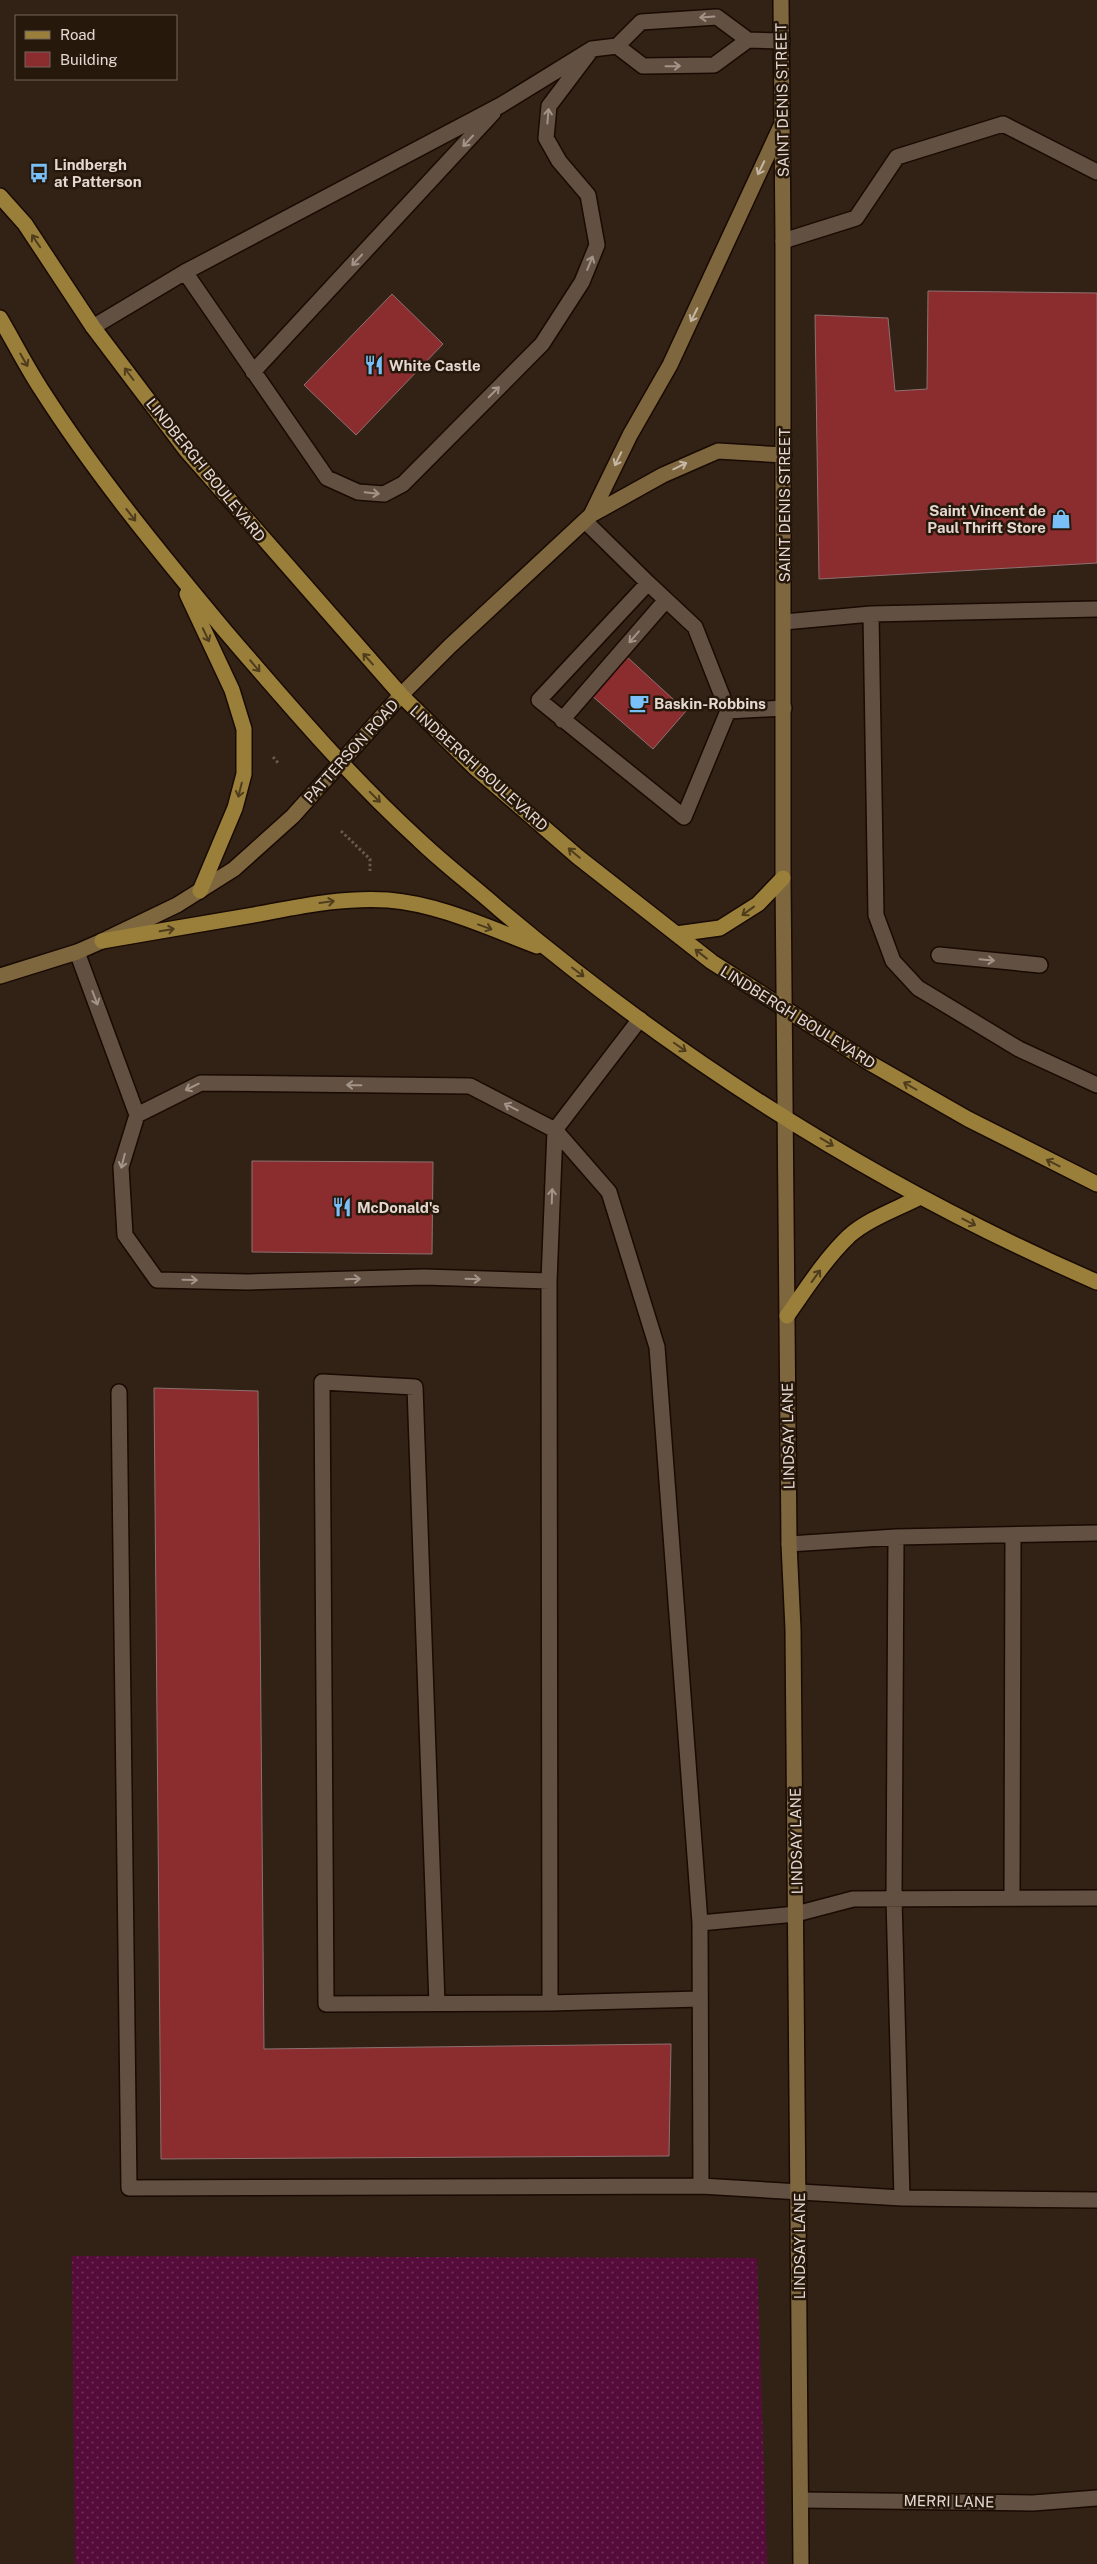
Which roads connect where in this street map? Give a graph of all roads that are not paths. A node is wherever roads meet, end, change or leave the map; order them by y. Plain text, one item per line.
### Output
1 (781, 0) edge
2 (748, 40) junction
3 (782, 41) junction
4 (617, 46) junction
5 (592, 48) junction
6 (501, 105) junction
7 (782, 124) junction
8 (1097, 172) edge
9 (0, 196) edge
10 (783, 241) junction
11 (185, 272) junction
12 (0, 318) edge
13 (93, 327) junction
14 (253, 372) junction
15 (784, 455) junction
16 (589, 518) junction
17 (178, 575) junction
18 (648, 583) junction
19 (666, 600) junction
20 (1097, 609) edge
21 (871, 614) junction
22 (784, 622) junction
23 (401, 695) junction
24 (784, 708) junction
25 (728, 712) junction
26 (562, 720) junction
27 (341, 763) junction
28 (783, 878) junction
29 (200, 891) junction
30 (676, 934) junction
31 (102, 941) junction
32 (548, 950) junction
33 (77, 952) junction
34 (939, 956) dead end
35 (1040, 965) dead end
36 (0, 976) edge
37 (785, 1011) junction
38 (640, 1019) junction
39 (1097, 1086) edge
40 (137, 1115) junction
41 (786, 1118) junction
42 (555, 1130) junction
43 (1097, 1184) edge
44 (920, 1197) junction
45 (549, 1281) junction
46 (1097, 1282) edge
47 (787, 1316) junction
48 (119, 1392) dead end
49 (1097, 1533) edge
50 (1013, 1535) junction
51 (896, 1537) junction
52 (789, 1544) junction
53 (1012, 1898) junction
54 (1097, 1898) edge
55 (894, 1899) junction
56 (796, 1914) junction
57 (700, 1923) junction
58 (700, 1999) junction
59 (550, 2002) junction
60 (438, 2004) junction
61 (700, 2186) junction
62 (799, 2192) junction
63 (902, 2198) junction
64 (1097, 2200) edge
65 (1097, 2498) edge
66 (801, 2500) junction
67 (801, 2564) edge

1 - 3 street, SAINT DENIS STREET
2 - 3 street
4 -> 2 street
2 -> 4 street
3 - 7 street, SAINT DENIS STREET
4 - 5 street
5 - 6 street
14 -> 5 street
6 - 11 street
6 -> 14 street
7 - 10 street, SAINT DENIS STREET
7 -> 16 street
8 - 10 street
13 -> 9 main road, LINDBERGH BOULEVARD
10 - 15 street, SAINT DENIS STREET
11 - 13 street
11 - 14 street
12 -> 17 main road
23 -> 13 main road, LINDBERGH BOULEVARD
16 -> 15 street, PATTERSON ROAD
15 - 22 street, SAINT DENIS STREET
16 - 18 street
16 - 23 street, PATTERSON ROAD
17 -> 27 main road
17 -> 29 main road
18 - 19 street
18 - 26 street
19 - 25 street
19 -> 26 street
20 - 21 street
21 - 22 street
21 - 39 street
22 - 24 street, SAINT DENIS STREET
23 - 27 street, PATTERSON ROAD
30 -> 23 main road, LINDBERGH BOULEVARD
24 - 25 street
24 - 28 street, SAINT DENIS STREET
25 - 26 street
27 - 29 street, PATTERSON ROAD
27 -> 32 main road
28 -> 30 main road
28 - 37 street, SAINT DENIS STREET
29 - 31 street, PATTERSON ROAD
37 -> 30 main road, LINDBERGH BOULEVARD
31 -> 32 main road
31 - 33 street, PATTERSON ROAD
32 -> 38 main road
33 - 36 street, PATTERSON ROAD
33 -> 40 street
34 -> 35 street
37 - 41 street, SAINT DENIS STREET
43 -> 37 main road, LINDBERGH BOULEVARD
38 -> 41 main road
38 - 42 street
42 -> 40 street
40 -> 45 street
41 -> 44 main road
41 - 47 street, LINDSAY LANE
45 -> 42 street
42 - 57 street
44 -> 46 main road
47 -> 44 main road
45 - 59 street
47 - 52 street, LINDSAY LANE
48 - 61 street
49 - 50 street
50 - 51 street
50 - 53 street
51 - 52 street
51 - 55 street
52 - 56 street, LINDSAY LANE
53 - 54 street
53 - 55 street
55 - 56 street
55 - 63 street
56 - 57 street
56 - 62 street, LINDSAY LANE
57 - 58 street
58 - 59 street
58 - 61 street
59 - 60 street
60 - 60 street
61 - 62 street
62 - 63 street
62 - 66 street, LINDSAY LANE
63 - 64 street
65 - 66 street, MERRI LANE
66 - 67 street, LINDSAY LANE

